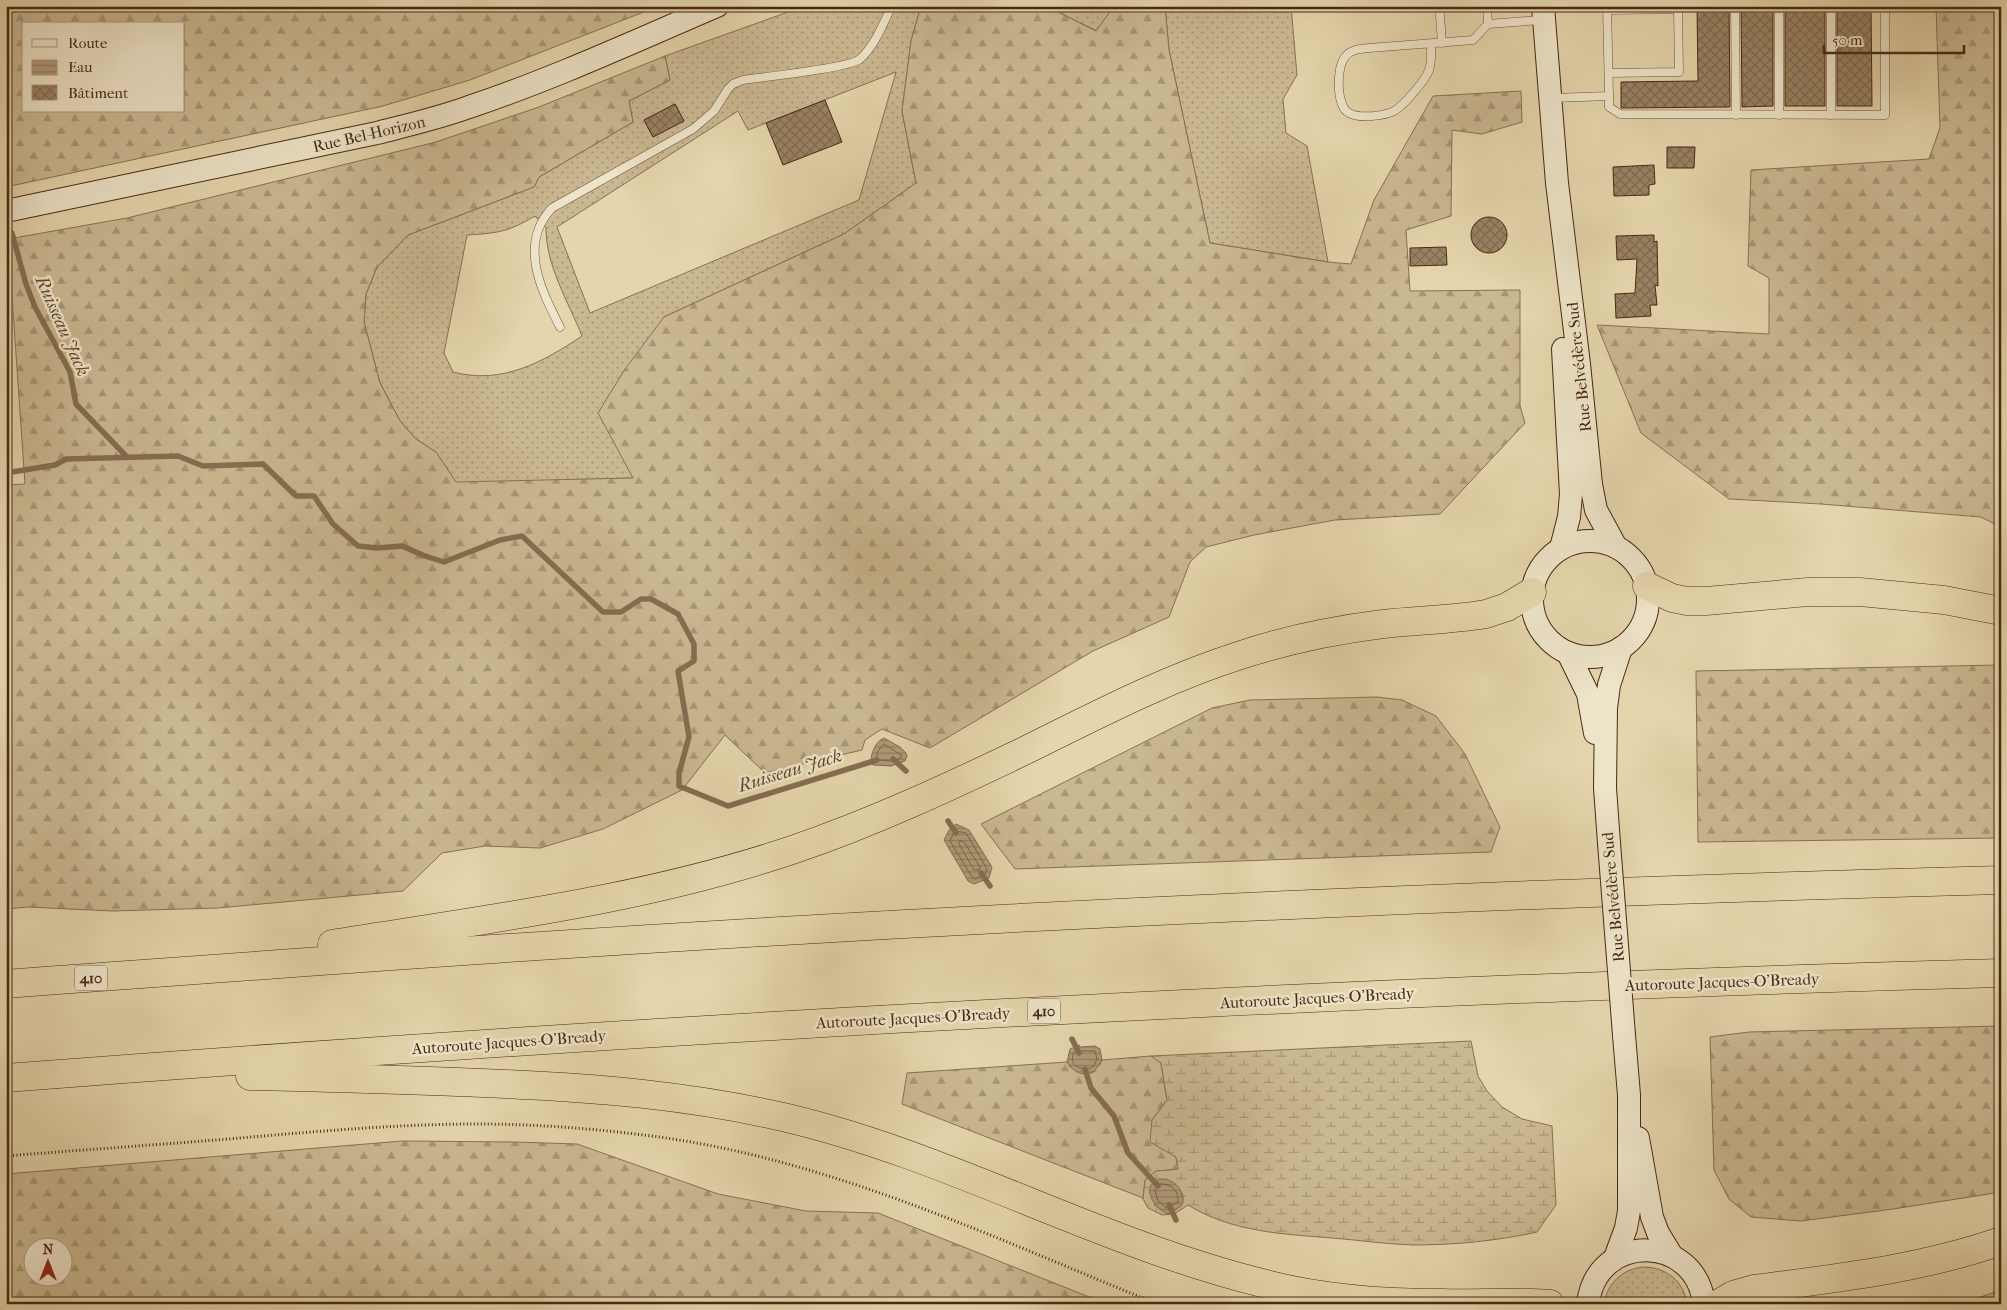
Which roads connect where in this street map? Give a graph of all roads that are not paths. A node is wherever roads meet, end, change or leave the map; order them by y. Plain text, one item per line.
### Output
1 (717, 6) edge
2 (892, 6) edge
3 (1488, 6) edge
4 (1735, 6) edge
5 (1779, 6) edge
6 (1831, 6) edge
7 (1885, 6) edge
8 (1608, 8) edge
9 (1544, 13) edge
10 (1440, 15) dead end
11 (1488, 24) junction
12 (1442, 43) junction
13 (1431, 44) junction
14 (1609, 73) junction
15 (1609, 96) junction
16 (1550, 98) junction
17 (1831, 115) junction
18 (1736, 116) junction
19 (1779, 116) junction
20 (1557, 183) junction
21 (6, 211) edge
22 (560, 327) dead end
23 (1616, 547) junction
24 (1561, 548) junction
25 (1647, 586) junction
26 (1532, 592) junction
27 (2001, 611) edge
28 (1621, 648) junction
29 (1568, 653) junction
30 (1605, 788) junction
31 (2001, 880) edge
32 (149, 973) junction
33 (2001, 974) edge
34 (6, 984) edge
35 (89, 1072) junction
36 (6, 1078) edge
37 (1630, 1095) junction
38 (2001, 1241) edge
39 (1672, 1256) junction
40 (1615, 1258) junction
41 (1550, 1304) edge
42 (1588, 1304) edge
43 (1704, 1304) edge
44 (1718, 1304) edge

1 - 21 street, Rue Bel-Horizon
2 - 22 lane
3 - 11 lane
4 - 18 lane
5 - 19 lane
6 - 17 lane
7 - 17 lane
8 - 14 lane
8 - 14 lane
9 - 11 lane
9 - 16 street, Rue Belvédère Sud
10 - 12 lane
11 - 12 lane
12 - 13 lane
13 - 13 lane
14 - 15 lane
15 - 16 lane
15 - 18 lane
16 - 20 street, Rue Belvédère Sud
17 - 19 lane
18 - 19 lane
20 - 23 street, Rue Belvédère Sud
20 - 24 street, Rue Belvédère Sud
23 - 24 street
23 - 25 street
24 - 26 street
25 - 27 highway
25 - 28 street
26 - 29 street
26 - 32 highway
28 - 29 street
28 - 30 street, Rue Belvédère Sud
29 - 30 street, Rue Belvédère Sud
30 - 37 street, Rue Belvédère Sud, bridge
31 - 32 highway, 410
32 - 34 highway, 410
33 - 35 highway, Autoroute Jacques-O'Bready / 410
35 - 36 highway, Autoroute Jacques-O'Bready / 410
35 - 41 highway
37 - 39 street, Rue Belvédère Sud
37 - 40 street, Rue Belvédère Sud
38 - 44 highway
39 - 40 street
39 - 43 street
40 - 42 street

